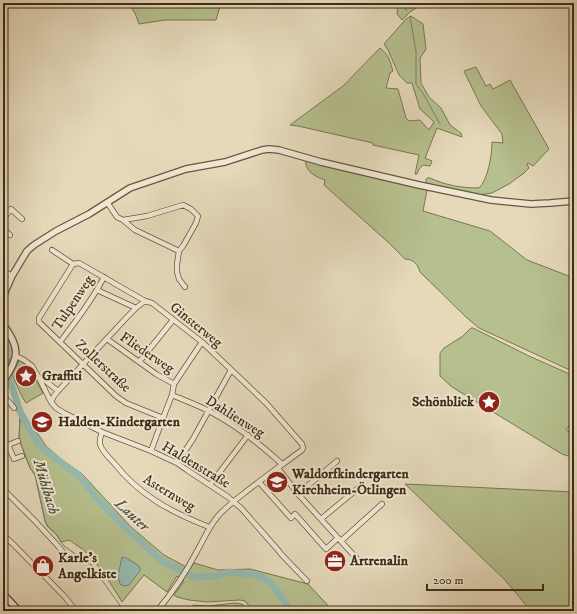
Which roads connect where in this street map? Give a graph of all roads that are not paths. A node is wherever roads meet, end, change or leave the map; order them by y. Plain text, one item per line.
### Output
1 (574, 201) edge
2 (107, 202) junction
3 (22, 219) dead end
4 (3, 220) edge
5 (123, 220) junction
6 (3, 229) edge
7 (10, 235) dead end
8 (52, 250) dead end
9 (179, 252) junction
10 (73, 264) junction
11 (3, 270) edge
12 (12, 276) junction
13 (104, 277) junction
14 (185, 287) dead end
15 (98, 290) junction
16 (3, 301) edge
17 (145, 301) junction
18 (136, 308) junction
19 (173, 320) junction
20 (3, 324) edge
21 (107, 339) junction
22 (60, 342) junction
23 (202, 342) junction
24 (16, 356) junction
25 (139, 362) junction
26 (83, 364) junction
27 (231, 370) junction
28 (40, 378) junction
29 (3, 381) edge
30 (174, 384) junction
31 (58, 391) junction
32 (172, 395) junction
33 (3, 396) edge
34 (51, 402) junction
35 (14, 408) dead end
36 (209, 411) junction
37 (163, 418) junction
38 (102, 432) junction
39 (248, 435) junction
40 (18, 441) dead end
41 (3, 442) edge
42 (8, 445) junction
43 (151, 451) junction
44 (22, 456) dead end
45 (337, 461) dead end
46 (177, 463) junction
47 (280, 466) junction
48 (259, 482) junction
49 (210, 485) junction
50 (362, 485) dead end
51 (3, 490) edge
52 (298, 494) junction
53 (233, 502) junction
54 (382, 504) dead end
55 (322, 520) junction
56 (210, 527) junction
57 (3, 535) edge
58 (339, 540) junction
59 (62, 551) dead end
60 (359, 561) dead end
61 (307, 582) dead end
62 (3, 594) edge
63 (19, 611) edge
64 (76, 611) edge
65 (156, 611) edge

1 - 2 street
2 - 5 street
2 - 12 street
3 - 4 street
5 - 9 street
5 - 9 street
6 - 7 street
8 - 10 street, Ginsterweg
9 - 14 street
10 - 13 street, Ginsterweg
10 - 22 street, Zollerstraße
11 - 12 street
12 - 16 street
13 - 15 street, Tulpenweg
13 - 17 street, Ginsterweg
15 - 18 street
15 - 22 street, Tulpenweg
17 - 18 street
17 - 19 street, Ginsterweg
18 - 21 street
19 - 23 street, Ginsterweg
19 - 25 street
20 - 24 street
21 - 25 street, Fliederweg
21 - 26 street
22 - 26 street, Zollerstraße
23 - 27 street, Ginsterweg
23 - 30 street
24 - 28 street, Haldenstraße
24 - 29 street
25 - 30 street, Fliederweg
26 - 31 street
26 - 37 street, Zollerstraße
27 - 36 street
27 - 47 street, Ginsterweg
28 - 31 street, Haldenstraße
28 - 34 street, Haldenstraße
30 - 32 street
31 - 34 street
32 - 36 street, Dahlienweg
32 - 37 street
33 - 35 street
34 - 38 street, Haldenstraße
36 - 39 street, Dahlienweg
36 - 46 street
37 - 43 street
38 - 43 street, Haldenstraße
38 - 56 street, Asternweg
39 - 47 street, Dahlienweg
39 - 49 street
40 - 42 street
41 - 42 street
42 - 44 street
43 - 46 street, Haldenstraße
45 - 52 street
46 - 49 street, Haldenstraße
47 - 48 street
47 - 52 street, Dahlienweg
48 - 53 street
48 - 58 street
49 - 53 street, Haldenstraße
50 - 55 street
51 - 59 street
52 - 55 street, Dahlienweg
53 - 56 street
53 - 61 street, Haldenstraße
54 - 58 street
55 - 58 street, Dahlienweg
56 - 65 street
57 - 64 street
58 - 60 street, Dahlienweg
62 - 63 main road

